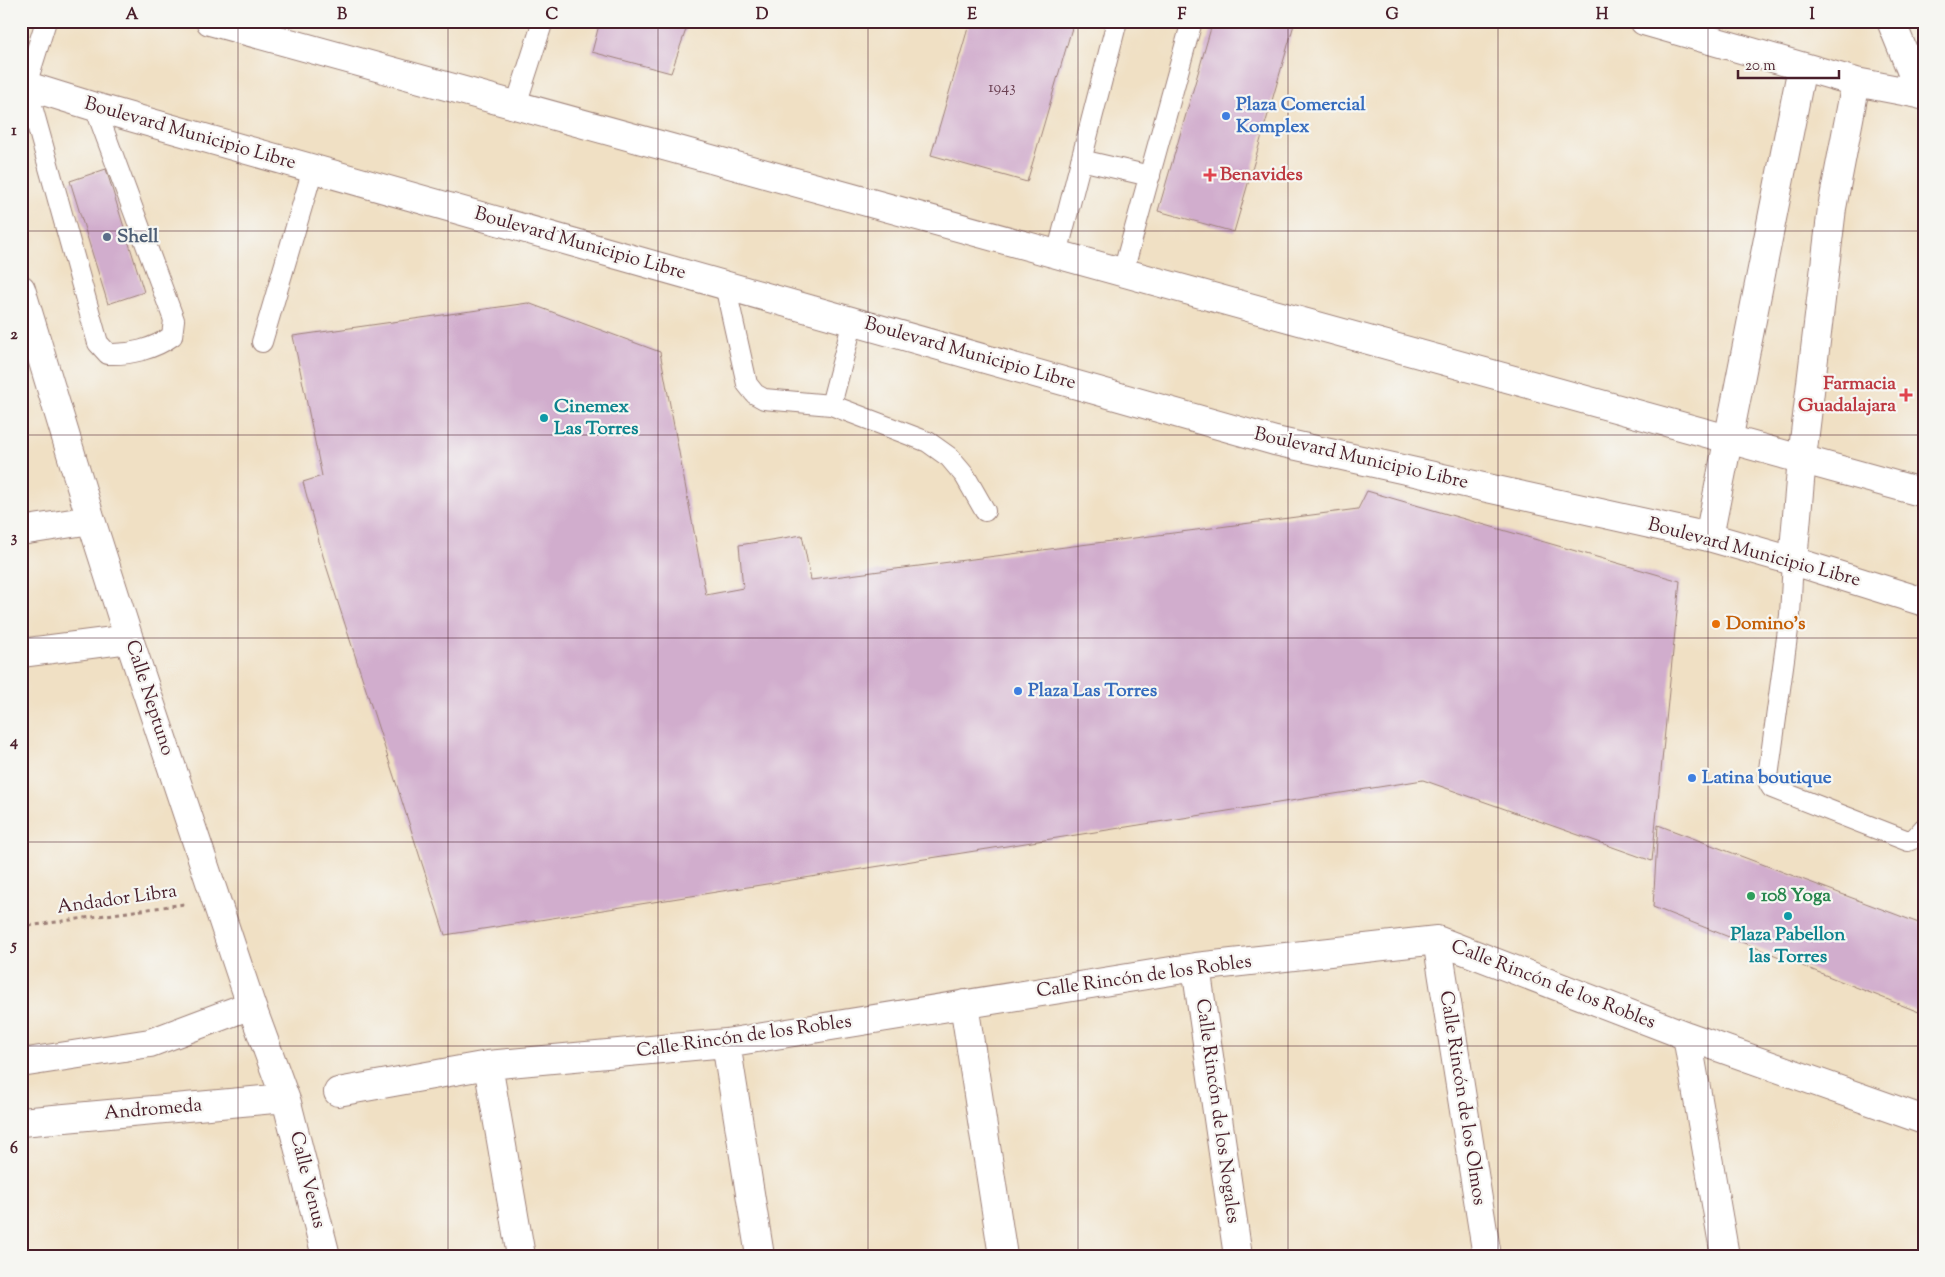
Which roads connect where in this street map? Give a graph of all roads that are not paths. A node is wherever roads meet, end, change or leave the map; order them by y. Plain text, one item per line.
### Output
1 (46, 21) edge
2 (542, 21) edge
3 (1117, 21) edge
4 (1192, 21) edge
5 (1644, 21) edge
6 (1891, 21) edge
7 (216, 22) edge
8 (1714, 31) edge
9 (1802, 67) junction
10 (1856, 82) junction
11 (23, 84) edge
12 (1923, 94) edge
13 (516, 105) junction
14 (95, 107) junction
15 (1081, 160) junction
16 (313, 169) junction
17 (1150, 176) junction
18 (1057, 254) junction
19 (1123, 272) junction
20 (726, 286) junction
21 (21, 289) edge
22 (853, 321) junction
23 (262, 342) dead end
24 (831, 405) junction
25 (1728, 439) junction
26 (1802, 458) junction
27 (1924, 493) edge
28 (985, 511) dead end
29 (91, 520) junction
30 (21, 531) edge
31 (1709, 537) junction
32 (1793, 561) junction
33 (1924, 602) edge
34 (129, 639) junction
35 (21, 653) edge
36 (1924, 828) edge
37 (1437, 940) junction
38 (1196, 967) junction
39 (964, 1004) junction
40 (251, 1005) junction
41 (1687, 1036) junction
42 (726, 1042) junction
43 (21, 1063) edge
44 (488, 1066) junction
45 (338, 1092) dead end
46 (286, 1100) junction
47 (1924, 1120) edge
48 (21, 1122) edge
49 (326, 1256) edge
50 (521, 1256) edge
51 (760, 1256) edge
52 (1003, 1256) edge
53 (1238, 1256) edge
54 (1487, 1256) edge
55 (1726, 1256) edge

1 - 11 lane
2 - 13 lane
3 - 15 lane
4 - 17 lane
5 - 8 street
6 - 12 street
7 - 13 street
8 - 9 street
9 - 10 street
9 - 25 street
10 - 12 street
10 - 26 street
11 - 14 street, Boulevard Municipio Libre
11 - 14 lane
13 - 18 street
14 - 16 street, Boulevard Municipio Libre
15 - 17 lane
15 - 18 lane
16 - 20 street, Boulevard Municipio Libre
16 - 23 lane
17 - 19 lane
18 - 19 street
19 - 25 street
20 - 22 street, Boulevard Municipio Libre
20 - 24 lane
21 - 29 street, Calle Neptuno
22 - 24 lane
22 - 31 street, Boulevard Municipio Libre
24 - 28 lane
25 - 26 street
25 - 31 street
26 - 27 street
26 - 32 street
29 - 30 street
29 - 34 street, Calle Neptuno
31 - 32 street, Boulevard Municipio Libre
32 - 33 street, Boulevard Municipio Libre
32 - 36 lane
34 - 35 street
34 - 40 street, Calle Neptuno
37 - 38 street, Calle Rincón de los Robles
37 - 41 street, Calle Rincón de los Robles
37 - 54 street, Calle Rincón de los Olmos
38 - 39 street, Calle Rincón de los Robles
38 - 53 street, Calle Rincón de los Nogales
39 - 42 street, Calle Rincón de los Robles
39 - 52 street
40 - 43 street
40 - 46 street, Calle Neptuno
41 - 47 street, Calle Rincón de los Robles
41 - 55 street
42 - 44 street, Calle Rincón de los Robles
42 - 51 street
44 - 45 street, Calle Rincón de los Robles
44 - 50 street
46 - 48 street, Andromeda
46 - 49 street, Calle Venus

